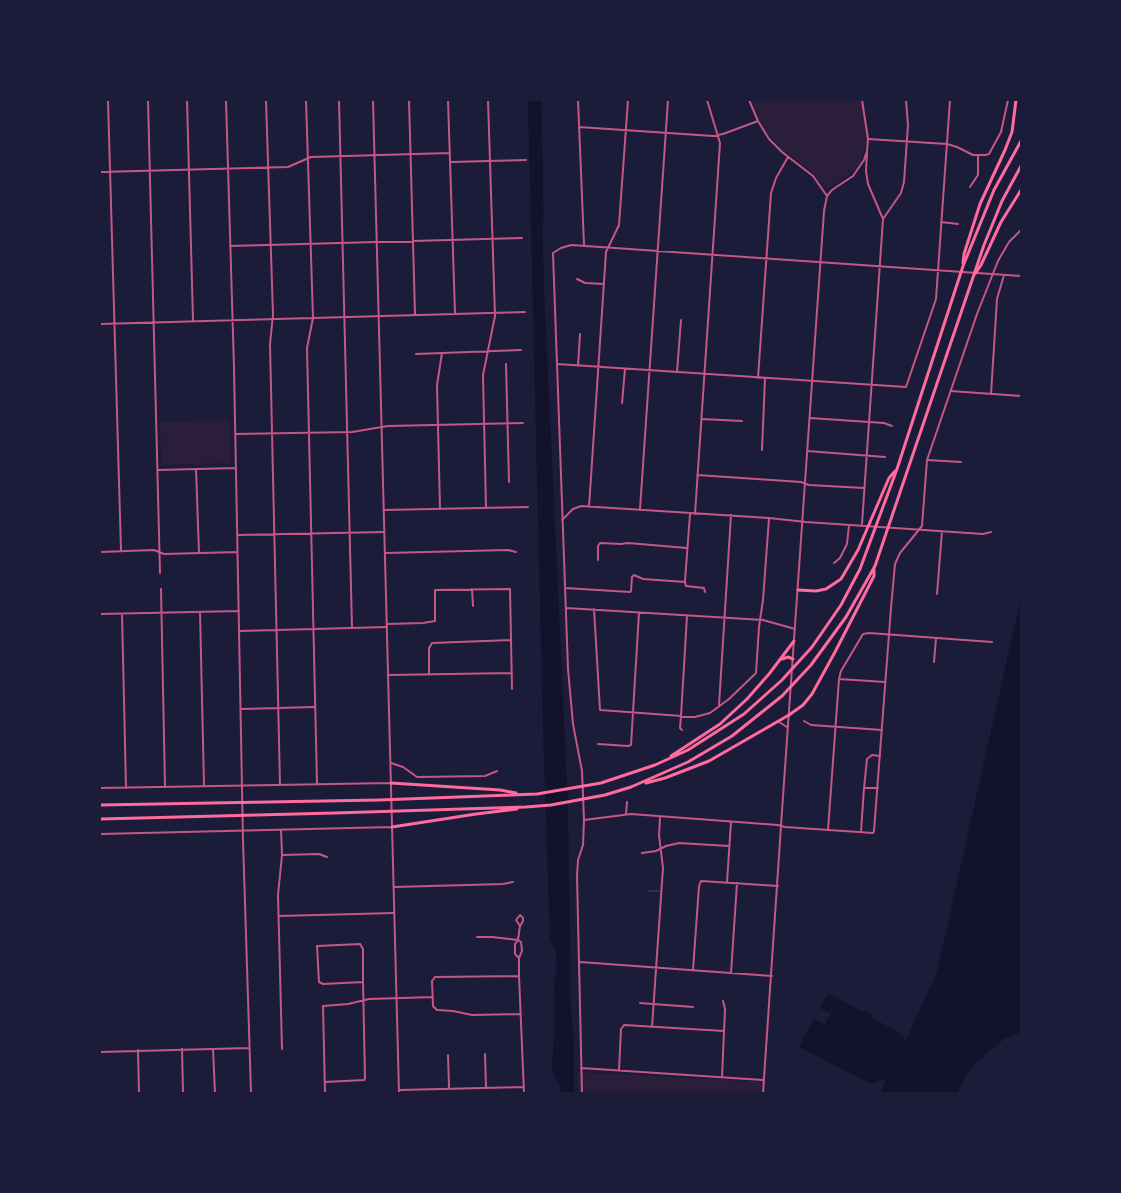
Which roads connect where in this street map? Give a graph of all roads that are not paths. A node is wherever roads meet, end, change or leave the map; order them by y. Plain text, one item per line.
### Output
1 (108, 100) edge
2 (148, 100) edge
3 (187, 100) edge
4 (226, 100) edge
5 (266, 100) edge
6 (306, 100) edge
7 (339, 100) edge
8 (373, 100) edge
9 (409, 100) edge
10 (448, 100) edge
11 (488, 100) edge
12 (578, 100) edge
13 (628, 100) edge
14 (668, 100) edge
15 (707, 100) edge
16 (749, 100) edge
17 (862, 100) edge
18 (906, 100) edge
19 (950, 100) edge
20 (1008, 100) edge
21 (1016, 100) edge
22 (758, 121) junction
23 (579, 127) junction
24 (626, 130) junction
25 (666, 133) junction
26 (718, 135) junction
27 (868, 139) junction
28 (907, 141) junction
29 (1021, 141) edge
30 (947, 144) junction
31 (867, 151) junction
32 (450, 153) junction
33 (410, 154) junction
34 (375, 155) junction
35 (341, 156) junction
36 (978, 156) junction
37 (788, 157) junction
38 (308, 159) junction
39 (526, 160) dead end
40 (490, 161) junction
41 (450, 162) junction
42 (1021, 166) edge
43 (268, 168) junction
44 (228, 169) junction
45 (189, 170) junction
46 (150, 171) junction
47 (100, 172) edge
48 (111, 172) junction
49 (970, 187) dead end
50 (1021, 190) edge
51 (827, 196) junction
52 (883, 219) junction
53 (942, 222) junction
54 (958, 224) dead end
55 (1021, 230) edge
56 (493, 238) junction
57 (522, 238) dead end
58 (453, 240) junction
59 (413, 241) junction
60 (377, 242) junction
61 (344, 243) junction
62 (310, 244) junction
63 (270, 245) junction
64 (230, 246) junction
65 (584, 246) junction
66 (608, 248) junction
67 (658, 251) junction
68 (713, 255) junction
69 (766, 258) junction
70 (820, 262) junction
71 (963, 266) junction
72 (879, 267) junction
73 (978, 267) junction
74 (938, 271) junction
75 (993, 274) junction
76 (1004, 275) junction
77 (1021, 276) edge
78 (577, 279) dead end
79 (604, 284) junction
80 (495, 312) junction
81 (525, 312) dead end
82 (455, 313) junction
83 (415, 314) junction
84 (379, 316) junction
85 (345, 317) junction
86 (312, 318) junction
87 (272, 319) junction
88 (232, 320) junction
89 (681, 320) dead end
90 (193, 321) junction
91 (154, 323) junction
92 (100, 324) edge
93 (115, 324) junction
94 (580, 334) dead end
95 (521, 350) dead end
96 (487, 352) junction
97 (442, 353) junction
98 (416, 354) dead end
99 (506, 364) dead end
100 (557, 364) junction
101 (578, 366) junction
102 (598, 367) junction
103 (625, 369) junction
104 (649, 370) junction
105 (677, 372) junction
106 (704, 374) junction
107 (758, 378) junction
108 (765, 378) junction
109 (812, 382) junction
110 (871, 386) junction
111 (951, 391) junction
112 (991, 394) junction
113 (1021, 396) edge
114 (622, 403) dead end
115 (701, 418) junction
116 (810, 418) junction
117 (742, 421) dead end
118 (869, 422) junction
119 (507, 423) junction
120 (523, 423) dead end
121 (484, 424) junction
122 (438, 425) junction
123 (892, 426) dead end
124 (382, 427) junction
125 (348, 431) junction
126 (309, 432) junction
127 (272, 433) junction
128 (235, 434) junction
129 (762, 450) dead end
130 (807, 451) junction
131 (866, 455) junction
132 (886, 457) dead end
133 (927, 460) junction
134 (961, 462) dead end
135 (236, 468) junction
136 (196, 469) junction
137 (897, 469) junction
138 (157, 470) junction
139 (697, 475) junction
140 (509, 482) dead end
141 (805, 483) junction
142 (864, 488) junction
143 (589, 506) junction
144 (528, 507) dead end
145 (486, 508) junction
146 (440, 509) junction
147 (384, 510) junction
148 (640, 510) junction
149 (690, 514) junction
150 (695, 514) junction
151 (732, 515) junction
152 (769, 518) junction
153 (562, 520) junction
154 (802, 521) junction
155 (849, 525) junction
156 (862, 525) junction
157 (920, 529) junction
158 (942, 531) junction
159 (350, 532) junction
160 (384, 532) junction
161 (992, 532) dead end
162 (311, 533) junction
163 (274, 534) junction
164 (237, 535) junction
165 (687, 548) junction
166 (121, 551) junction
167 (100, 552) edge
168 (160, 552) junction
169 (237, 552) junction
170 (516, 552) dead end
171 (199, 553) junction
172 (385, 553) junction
173 (598, 560) dead end
174 (834, 563) dead end
175 (875, 566) junction
176 (160, 573) dead end
177 (685, 582) junction
178 (565, 588) junction
179 (160, 589) dead end
180 (472, 590) junction
181 (798, 590) junction
182 (706, 592) dead end
183 (937, 594) dead end
184 (473, 606) dead end
185 (566, 608) junction
186 (594, 609) junction
187 (239, 611) junction
188 (200, 612) junction
189 (640, 612) junction
190 (161, 613) junction
191 (100, 614) edge
192 (122, 614) junction
193 (687, 615) junction
194 (725, 618) junction
195 (760, 620) junction
196 (387, 624) junction
197 (387, 627) junction
198 (352, 628) junction
199 (314, 629) junction
200 (795, 629) junction
201 (277, 630) junction
202 (240, 631) junction
203 (889, 634) junction
204 (936, 638) junction
205 (511, 640) junction
206 (794, 641) junction
207 (992, 642) dead end
208 (782, 659) junction
209 (793, 659) junction
210 (934, 662) dead end
211 (512, 673) junction
212 (430, 675) junction
213 (388, 676) junction
214 (839, 679) junction
215 (886, 682) junction
216 (512, 689) dead end
217 (719, 706) junction
218 (314, 707) junction
219 (278, 708) junction
220 (242, 709) junction
221 (633, 713) junction
222 (789, 715) junction
223 (681, 716) junction
224 (804, 721) dead end
225 (776, 722) junction
226 (835, 727) junction
227 (788, 728) junction
228 (682, 730) dead end
229 (882, 730) junction
230 (598, 744) dead end
231 (880, 756) junction
232 (662, 762) junction
233 (390, 763) junction
234 (497, 771) dead end
235 (391, 783) junction
236 (317, 784) junction
237 (204, 786) junction
238 (243, 786) junction
239 (280, 786) junction
240 (165, 787) junction
241 (631, 787) junction
242 (100, 788) edge
243 (126, 788) junction
244 (864, 788) junction
245 (878, 788) junction
246 (522, 794) junction
247 (627, 802) dead end
248 (100, 805) edge
249 (526, 807) junction
250 (626, 815) junction
251 (660, 818) junction
252 (100, 819) edge
253 (584, 820) junction
254 (731, 822) junction
255 (781, 826) junction
256 (392, 827) junction
257 (281, 830) junction
258 (828, 830) junction
259 (244, 831) junction
260 (861, 832) junction
261 (100, 834) edge
262 (729, 846) junction
263 (661, 848) junction
264 (642, 853) dead end
265 (282, 855) junction
266 (327, 857) dead end
267 (513, 882) dead end
268 (727, 882) junction
269 (737, 883) junction
270 (778, 886) junction
271 (394, 887) junction
272 (649, 891) dead end
273 (661, 891) junction
274 (394, 913) junction
275 (279, 916) junction
276 (520, 926) dead end
277 (477, 937) dead end
278 (484, 937) junction
279 (518, 940) junction
280 (484, 942) dead end
281 (516, 949) junction
282 (521, 949) junction
283 (519, 958) junction
284 (579, 962) junction
285 (656, 968) junction
286 (693, 970) junction
287 (731, 973) junction
288 (518, 976) junction
289 (772, 976) junction
290 (363, 982) junction
291 (433, 997) junction
292 (396, 998) junction
293 (364, 1000) junction
294 (723, 1001) dead end
295 (640, 1003) dead end
296 (654, 1004) junction
297 (693, 1007) dead end
298 (520, 1014) junction
299 (652, 1026) junction
300 (724, 1031) junction
301 (213, 1048) junction
302 (249, 1048) junction
303 (182, 1049) junction
304 (282, 1049) dead end
305 (138, 1050) junction
306 (100, 1052) edge
307 (485, 1054) dead end
308 (448, 1055) dead end
309 (581, 1068) junction
310 (619, 1070) junction
311 (722, 1077) junction
312 (764, 1080) junction
313 (324, 1082) junction
314 (524, 1087) junction
315 (486, 1088) junction
316 (449, 1089) junction
317 (399, 1091) edge
318 (139, 1093) edge
319 (184, 1093) edge
320 (215, 1093) edge
321 (251, 1093) edge
322 (325, 1093) edge
323 (524, 1093) edge
324 (582, 1093) edge
325 (763, 1093) edge

1 - 48 street
2 - 46 street
3 - 45 street
4 - 44 street
5 - 43 street
6 - 38 street
7 - 35 street
8 - 34 street
9 - 33 street
10 - 32 street
11 - 40 street
12 - 23 street
13 - 24 street
14 - 25 street
15 - 26 street
16 - 22 street
17 - 27 street
18 - 28 street
19 - 30 street
20 - 36 street
21 - 71 highway
22 - 26 street
22 - 37 street
23 - 24 street
23 - 65 street
24 - 25 street
24 - 66 street
25 - 26 street
25 - 67 street
26 - 68 street
27 - 28 street
27 - 31 street
28 - 30 street
28 - 52 street
29 - 71 highway
30 - 36 street
30 - 53 street
31 - 51 street
31 - 52 street
32 - 33 street
32 - 41 street
33 - 34 street
33 - 59 street
34 - 35 street
34 - 60 street
35 - 38 street
35 - 61 street
36 - 49 street
37 - 51 street
37 - 69 street
38 - 43 street
38 - 62 street
39 - 40 street
40 - 41 street
40 - 56 street
41 - 58 street
42 - 73 highway
43 - 44 street
43 - 63 street
44 - 45 street
44 - 64 street
45 - 46 street
45 - 90 street
46 - 48 street
46 - 91 street
47 - 48 street
48 - 93 street
50 - 73 highway
51 - 70 street
52 - 72 street
53 - 54 street
53 - 74 street
55 - 75 street
56 - 57 street
56 - 58 street
56 - 80 street
58 - 59 street
58 - 82 street
59 - 60 street
59 - 83 street
60 - 61 street
60 - 84 street
61 - 62 street
61 - 85 street
62 - 63 street
62 - 86 street
63 - 64 street
63 - 87 street
64 - 88 street
65 - 66 street
65 - 100 street
66 - 67 street
66 - 79 street
67 - 68 street
67 - 104 street
68 - 69 street
68 - 106 street
69 - 70 street
69 - 107 street
70 - 72 street
70 - 109 street
71 - 137 highway
72 - 74 street
72 - 110 street
73 - 175 highway
74 - 75 street
74 - 110 street
75 - 76 street
75 - 111 street
76 - 77 street
76 - 112 street
78 - 79 street
79 - 102 street
80 - 81 street
80 - 82 street
80 - 96 street
82 - 83 street
83 - 84 street
84 - 85 street
84 - 124 street
85 - 86 street
85 - 125 street
86 - 87 street
86 - 126 street
87 - 88 street
87 - 127 street
88 - 90 street
88 - 128 street
89 - 105 street
90 - 91 street
91 - 93 street
91 - 138 street
92 - 93 street
93 - 166 street
94 - 101 street
95 - 96 street
96 - 97 street
96 - 121 street
97 - 98 street
97 - 122 street
99 - 119 street
100 - 101 street
100 - 153 street
101 - 102 street
102 - 103 street
102 - 143 street
103 - 104 street
103 - 114 street
104 - 105 street
104 - 148 street
105 - 106 street
106 - 107 street
106 - 115 street
107 - 108 street
108 - 109 street
108 - 129 street
109 - 110 street
109 - 116 street
110 - 118 street
111 - 112 street
111 - 133 street
112 - 113 street
115 - 117 street
115 - 139 street
116 - 118 street
116 - 130 street
118 - 123 street
118 - 131 street
119 - 120 street
119 - 121 street
119 - 140 street
121 - 122 street
121 - 145 street
122 - 124 street
122 - 146 street
124 - 125 street
124 - 147 street
125 - 126 street
125 - 159 street
126 - 127 street
126 - 162 street
127 - 128 street
127 - 163 street
128 - 135 street
130 - 131 street
130 - 141 street
131 - 132 street
131 - 142 street
133 - 134 street
133 - 157 street
135 - 136 street
135 - 164 street
136 - 138 street
136 - 171 street
137 - 181 highway
137 - 232 highway
138 - 168 street
139 - 141 street
139 - 150 street
141 - 142 street
141 - 154 street
142 - 156 street
143 - 148 street
143 - 153 street
144 - 145 street
145 - 146 street
146 - 147 street
147 - 160 street
148 - 149 street
149 - 150 street
149 - 165 street
150 - 151 street
151 - 152 street
151 - 194 street
152 - 154 street
152 - 195 street
153 - 178 street
154 - 155 street
154 - 181 street
155 - 156 street
155 - 174 street
156 - 157 street
157 - 158 street
157 - 203 street
158 - 161 street
158 - 183 street
159 - 160 street
159 - 162 street
159 - 198 street
160 - 172 street
162 - 163 street
162 - 199 street
163 - 164 street
163 - 201 street
164 - 169 street
165 - 173 street
165 - 177 street
166 - 167 street
166 - 168 street
168 - 171 street
168 - 176 street
169 - 171 street
169 - 187 street
170 - 172 street
172 - 196 street
175 - 222 highway
175 - 241 highway
177 - 178 street
177 - 182 street
178 - 185 street
179 - 190 street
180 - 184 street
180 - 196 street
180 - 205 street
181 - 200 street
185 - 186 street
185 - 253 street
186 - 189 street
186 - 221 street
187 - 188 street
187 - 202 street
188 - 190 street
188 - 237 street
189 - 193 street
189 - 221 street
190 - 192 street
190 - 240 street
191 - 192 street
192 - 243 street
193 - 194 street
193 - 223 street
194 - 195 street
194 - 217 street
195 - 200 street
195 - 217 street
196 - 197 street
197 - 198 street
197 - 213 street
198 - 199 street
199 - 201 street
199 - 218 street
200 - 206 street
201 - 202 street
201 - 219 street
202 - 220 street
203 - 204 street
203 - 214 street
203 - 215 street
204 - 207 street
204 - 210 street
205 - 211 street
205 - 212 street
206 - 208 highway
206 - 209 street
208 - 209 highway
208 - 232 highway
209 - 222 street
211 - 212 street
211 - 216 street
212 - 213 street
213 - 233 street
214 - 215 street
214 - 226 street
215 - 229 street
217 - 223 street
218 - 219 street
218 - 236 street
219 - 220 street
219 - 239 street
220 - 238 street
221 - 223 street
221 - 230 street
222 - 225 highway
222 - 227 street
223 - 228 street
224 - 226 street
225 - 227 street
225 - 241 highway
226 - 229 street
226 - 258 street
227 - 255 street
229 - 231 street
231 - 244 street
231 - 245 street
232 - 246 highway
233 - 234 street
233 - 235 street
235 - 236 street
235 - 246 highway
235 - 256 street
236 - 239 street
237 - 238 street
237 - 240 street
238 - 239 street
238 - 259 street
240 - 243 street
241 - 249 highway
242 - 243 street
244 - 245 street
244 - 260 street
245 - 260 street
246 - 248 highway
247 - 250 street
249 - 252 highway
249 - 256 highway
250 - 251 street
250 - 253 street
251 - 254 street
251 - 263 street
253 - 284 street
254 - 255 street
254 - 262 street
255 - 258 street
255 - 270 street
256 - 257 street
256 - 271 street
257 - 259 street
257 - 265 street
258 - 260 street
259 - 261 street
259 - 302 street
262 - 263 street
262 - 268 street
263 - 264 street
263 - 273 street
265 - 266 street
265 - 275 street
267 - 271 street
268 - 269 street
268 - 286 street
269 - 270 street
269 - 287 street
270 - 289 street
271 - 274 street
272 - 273 lane
273 - 285 street
274 - 275 street
274 - 292 street
275 - 304 street
276 - 279 street
277 - 278 street
278 - 279 street
278 - 280 street
279 - 281 street
279 - 282 street
281 - 282 street
281 - 283 street
282 - 283 street
283 - 288 street
284 - 285 street
284 - 309 street
285 - 286 street
285 - 296 street
286 - 287 street
287 - 289 street
288 - 291 street
288 - 298 street
289 - 312 street
290 - 290 street
290 - 293 street
291 - 292 street
291 - 298 street
292 - 293 street
292 - 317 street
293 - 313 street
293 - 313 street
294 - 300 street
295 - 296 street
296 - 297 street
296 - 299 street
298 - 314 street
299 - 300 street
299 - 310 street
300 - 311 street
301 - 302 street
301 - 303 street
301 - 320 street
302 - 321 street
303 - 305 street
303 - 319 street
305 - 306 street
305 - 318 street
307 - 315 street
308 - 316 street
309 - 310 street
309 - 324 street
310 - 311 street
311 - 312 street
312 - 325 street
313 - 322 street
314 - 315 street
314 - 323 street
315 - 316 street
316 - 317 street

